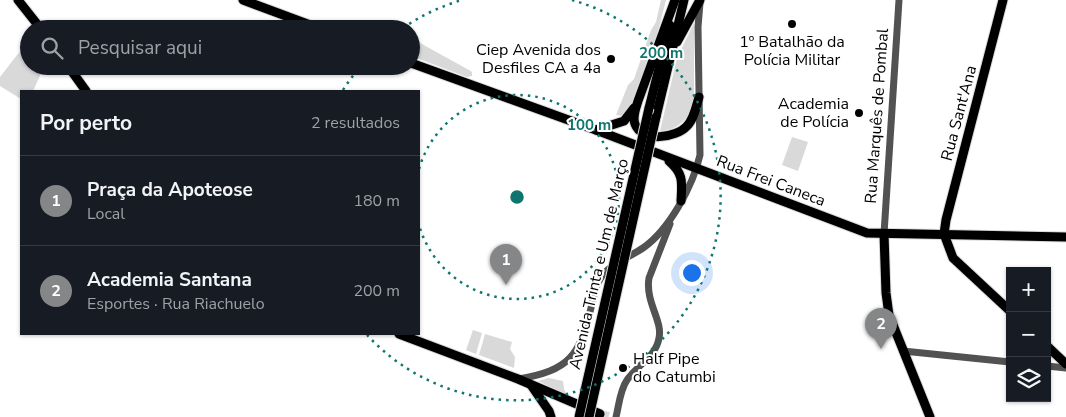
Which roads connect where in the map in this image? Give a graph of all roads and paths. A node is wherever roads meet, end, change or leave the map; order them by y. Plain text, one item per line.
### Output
1 (18, 0) edge
2 (243, 0) edge
3 (675, 0) edge
4 (684, 0) edge
5 (700, 0) edge
6 (899, 0) edge
7 (1003, 0) edge
8 (34, 20) edge
9 (297, 20) edge
10 (671, 53) junction
11 (420, 66) edge
12 (74, 75) edge
13 (85, 90) edge
14 (699, 97) junction
15 (638, 101) junction
16 (596, 130) junction
17 (664, 157) junction
18 (696, 169) junction
19 (681, 201) junction
20 (673, 216) junction
21 (884, 234) junction
22 (944, 234) junction
23 (1066, 237) edge
24 (1006, 307) edge
25 (402, 335) edge
26 (1051, 350) edge
27 (904, 352) junction
28 (1006, 362) edge
29 (1066, 364) edge
30 (1051, 366) edge
31 (1066, 368) edge
32 (518, 379) junction
33 (531, 384) junction
34 (594, 414) edge
35 (551, 417) edge
36 (572, 417) edge
37 (579, 417) edge
38 (616, 417) edge
39 (930, 417) edge

1 - 8 main road
2 - 9 main road
3 - 15 main road
3 - 37 main road, Avenida Trinta e Um de Março, bridge
4 - 10 main road, Avenida Trinta e Um de Março
5 - 10 main road
5 - 14 street
6 - 21 street, Rua Marquês de Pombal
7 - 22 main road, Rua Sant'Ana
10 - 34 main road, Avenida Trinta e Um de Março, bridge
11 - 16 main road
12 - 13 main road
14 - 15 main road
14 - 18 street
15 - 16 main road
16 - 17 main road
17 - 18 main road
17 - 19 main road
18 - 19 street, Rua Frei Caneca
18 - 21 main road, Rua Frei Caneca
19 - 20 street, Rua Frei Caneca
20 - 32 street, Rua Frei Caneca
20 - 38 street
21 - 22 main road, Rua Frei Caneca
21 - 27 main road
22 - 23 main road, Rua Frei Caneca
22 - 24 main road
25 - 32 main road
26 - 29 main road
27 - 28 street
27 - 39 main road
30 - 31 street
32 - 33 main road
33 - 34 main road
33 - 35 main road
34 - 36 main road

